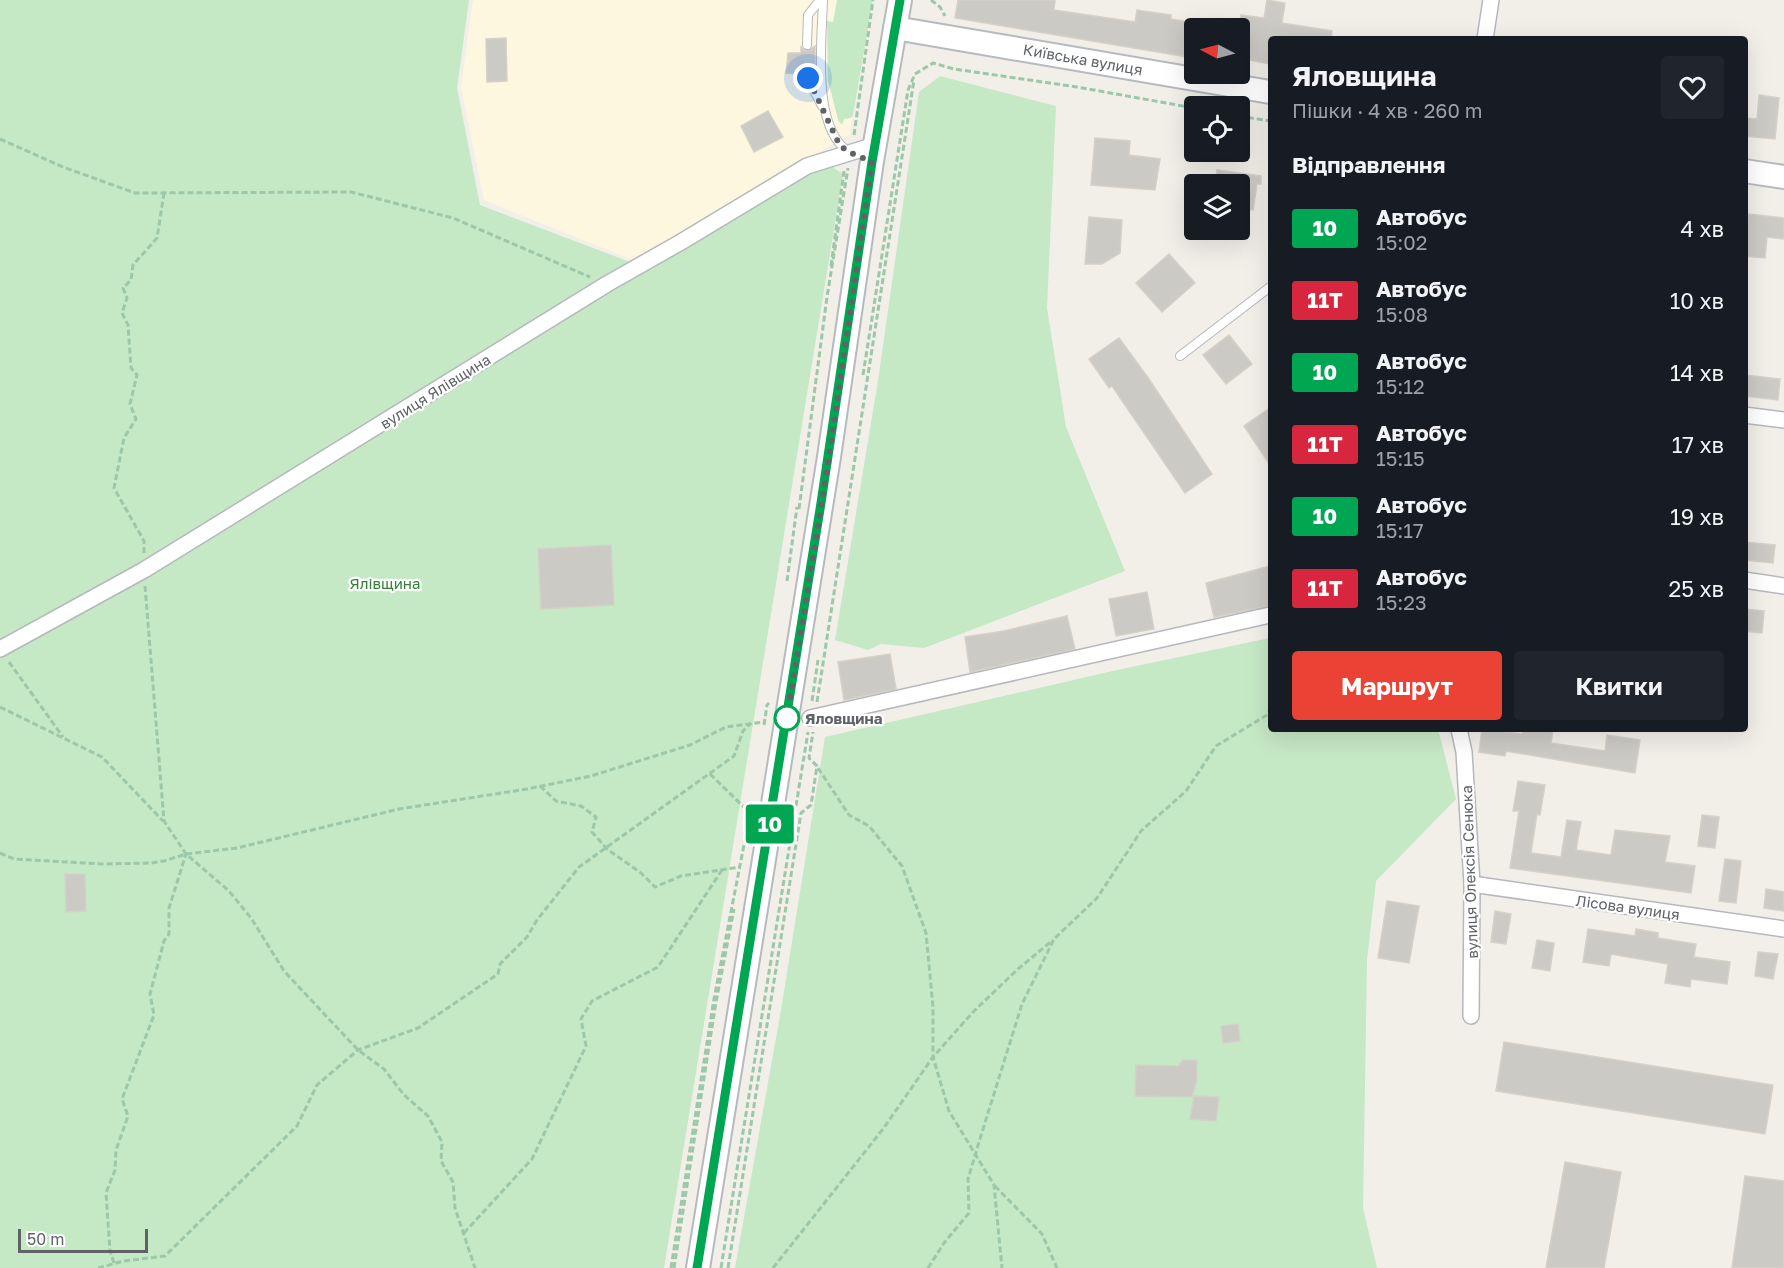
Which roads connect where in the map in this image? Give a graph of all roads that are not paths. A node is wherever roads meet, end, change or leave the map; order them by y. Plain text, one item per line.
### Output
1 (822, 0) edge
2 (900, 0) edge
3 (1491, 0) edge
4 (895, 28) junction
5 (1485, 36) edge
6 (807, 45) dead end
7 (806, 75) dead end
8 (1268, 92) edge
9 (825, 114) junction
10 (849, 153) junction
11 (874, 153) junction
12 (1748, 172) edge
13 (1784, 177) edge
14 (1268, 289) edge
15 (1180, 356) dead end
16 (1748, 416) edge
17 (1784, 420) edge
18 (1748, 581) edge
19 (1784, 586) edge
20 (1268, 615) edge
21 (3, 654) edge
22 (812, 717) road end
23 (1460, 732) edge
24 (1473, 885) junction
25 (1784, 929) edge
26 (1471, 1016) dead end
27 (698, 1268) edge

1 - 6 lane
1 - 9 lane
2 - 4 main road
3 - 5 street
4 - 8 main road, Київська вулиця
4 - 11 main road
7 - 9 lane
9 - 10 lane
10 - 11 street, вулиця Ялівщина
10 - 21 street, вулиця Ялівщина
11 - 27 main road
12 - 13 main road
14 - 15 lane
16 - 17 street
18 - 19 street
20 - 22 street
23 - 24 street, вулиця Олексія Сенюка
24 - 25 street, Лісова вулиця
24 - 26 street, вулиця Олексія Сенюка

